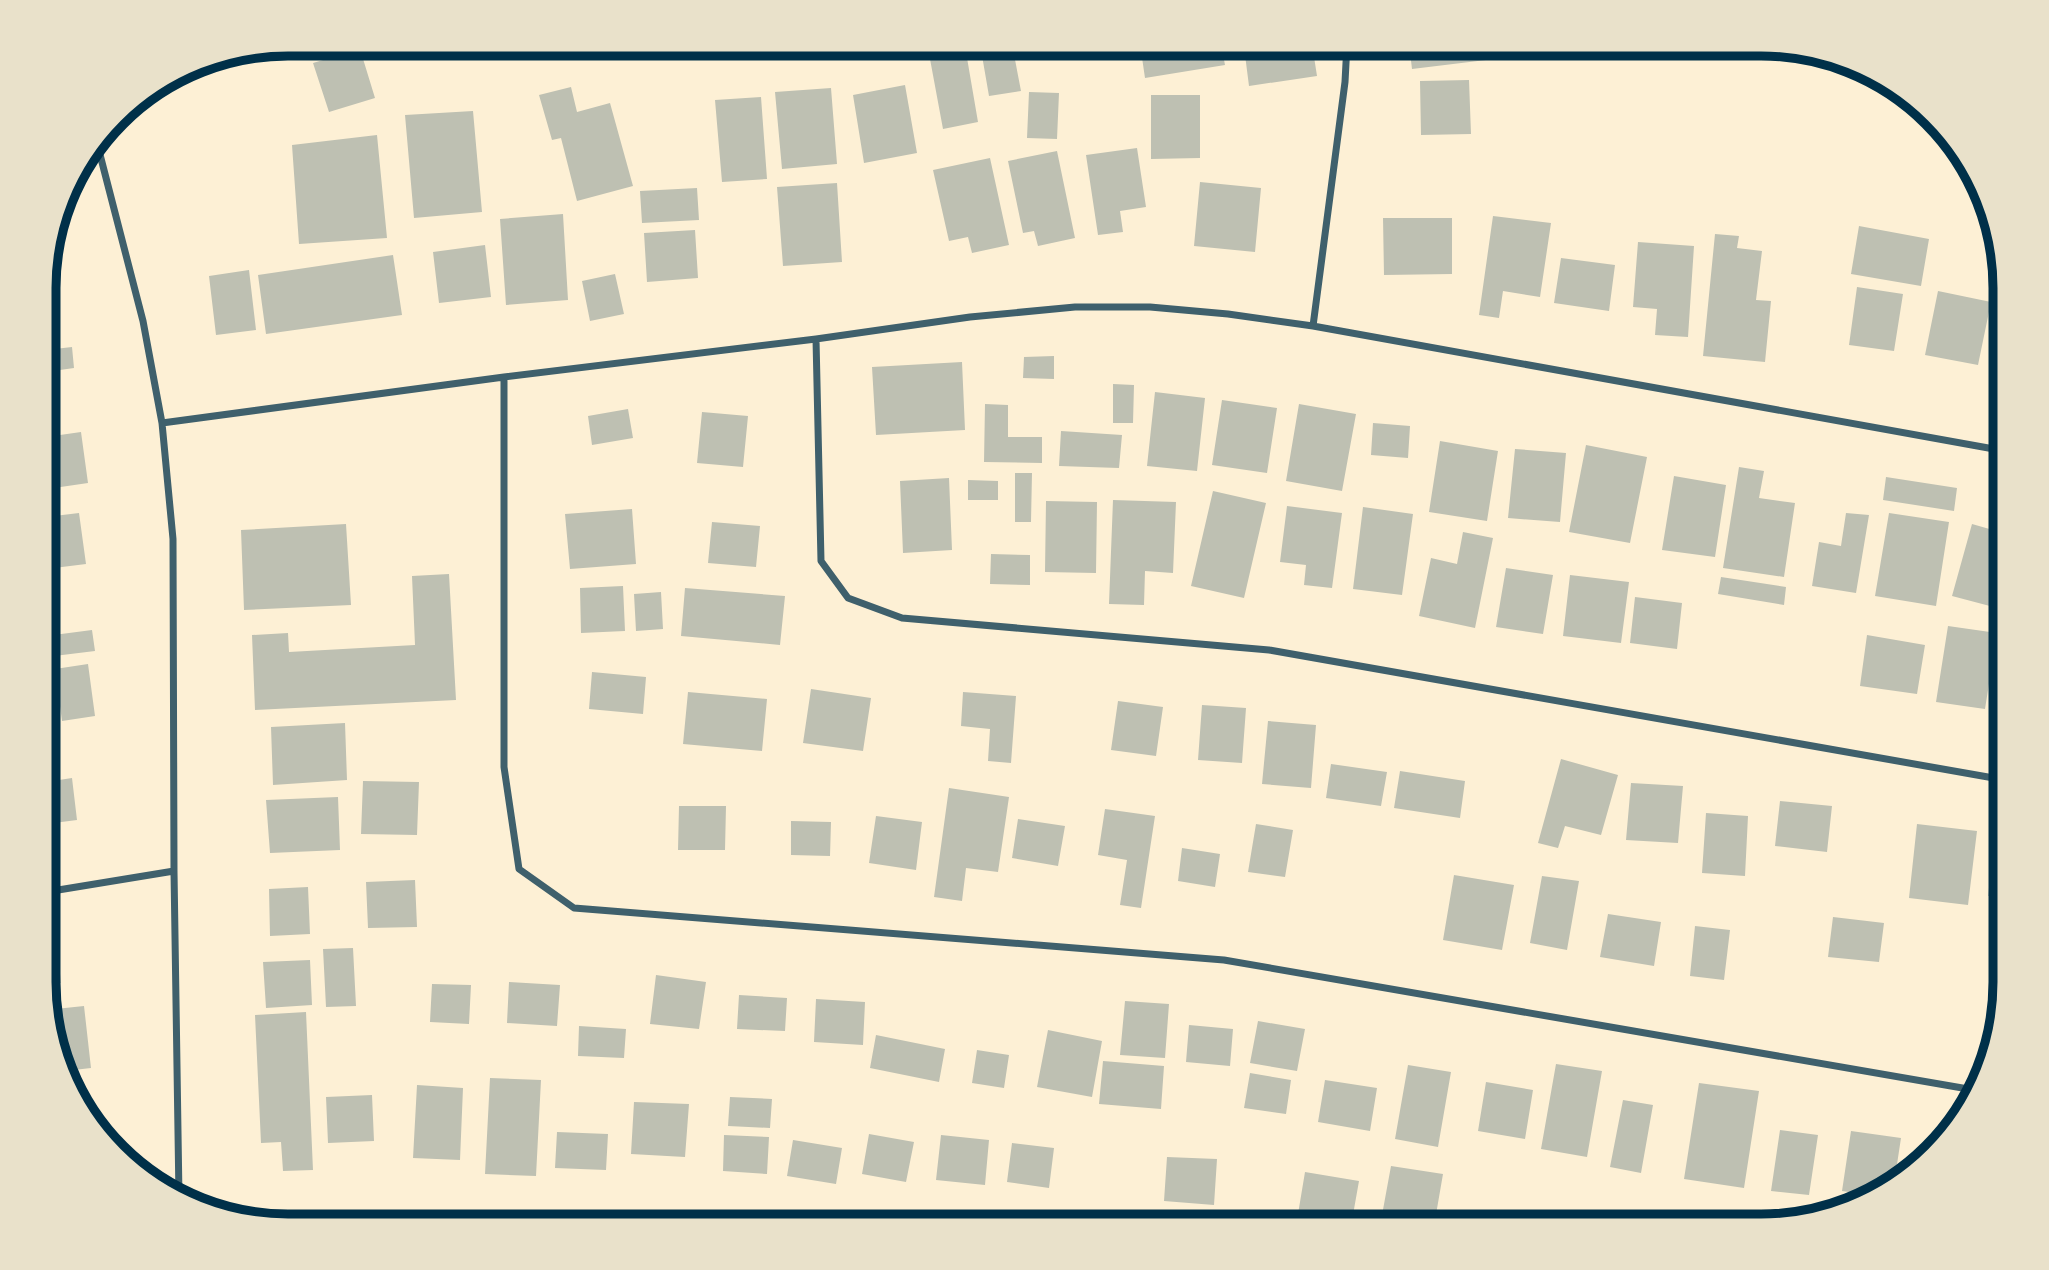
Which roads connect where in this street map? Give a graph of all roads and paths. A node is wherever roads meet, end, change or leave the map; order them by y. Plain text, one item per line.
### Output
1 (1346, 56) edge
2 (100, 153) edge
3 (1313, 326) junction
4 (816, 339) junction
5 (504, 377) junction
6 (162, 423) junction
7 (1993, 450) edge
8 (1993, 778) edge
9 (174, 871) junction
10 (56, 890) edge
11 (1967, 1089) edge
12 (179, 1186) edge

1 - 3 street
2 - 6 street
3 - 4 street
3 - 7 street
4 - 5 street
4 - 8 street
5 - 6 street
5 - 11 street
6 - 9 street
9 - 10 street
9 - 12 street

